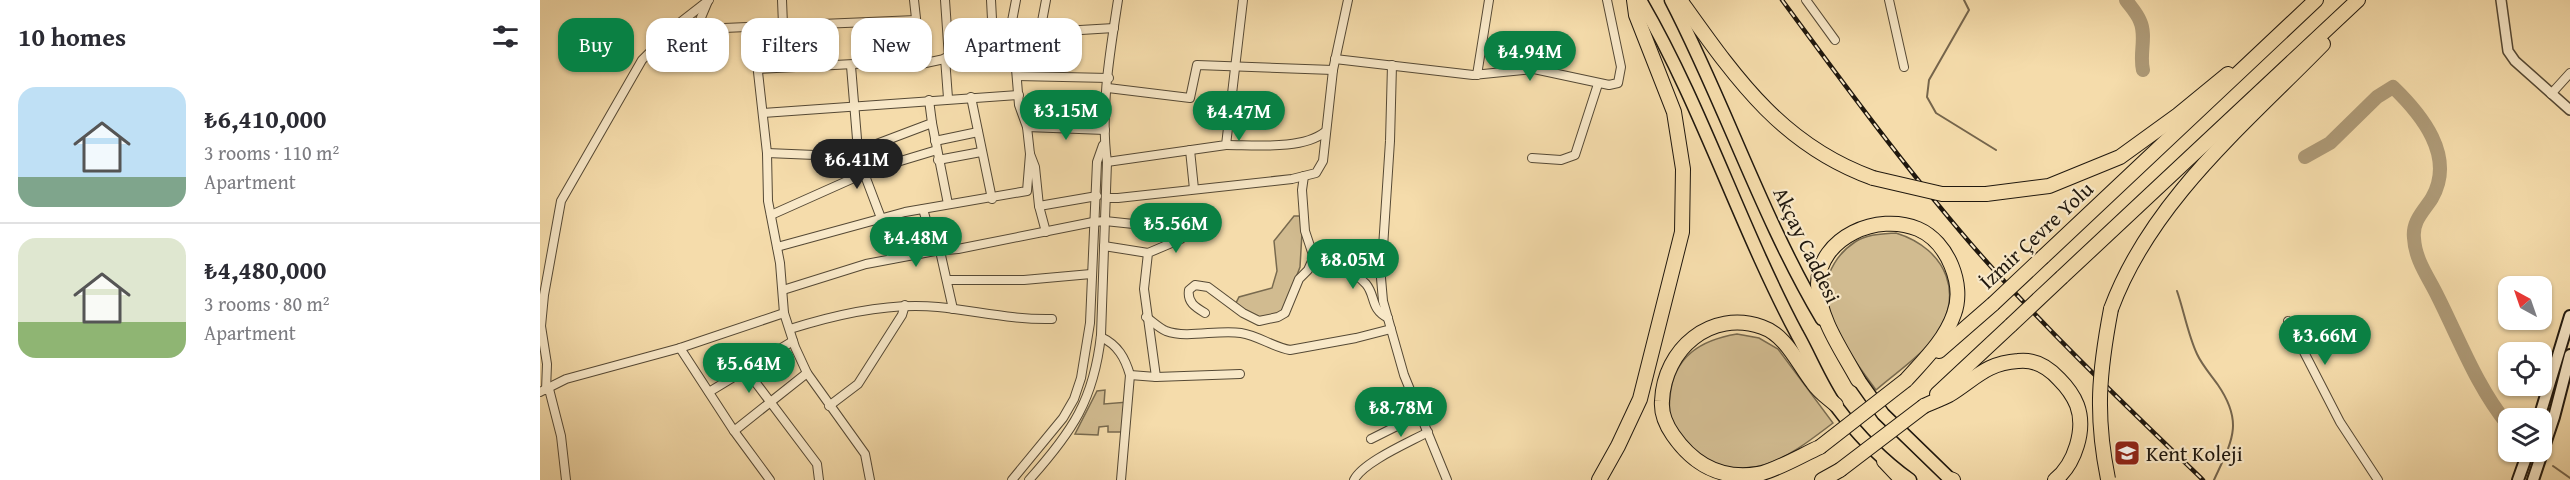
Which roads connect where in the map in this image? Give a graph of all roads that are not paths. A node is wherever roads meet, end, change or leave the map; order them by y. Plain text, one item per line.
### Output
1 (709, 0) edge
2 (782, 0) edge
3 (914, 0) edge
4 (945, 0) edge
5 (991, 0) edge
6 (1016, 0) edge
7 (1046, 0) edge
8 (1118, 0) edge
9 (1243, 0) edge
10 (1348, 0) edge
11 (1489, 0) edge
12 (1607, 0) edge
13 (1634, 0) edge
14 (1640, 0) edge
15 (1671, 0) edge
16 (1680, 0) edge
17 (1806, 0) edge
18 (1889, 0) edge
19 (2316, 0) edge
20 (2358, 0) edge
21 (2367, 0) edge
22 (2501, 0) edge
23 (783, 18) edge
24 (916, 18) edge
25 (946, 18) edge
26 (992, 18) edge
27 (1013, 18) edge
28 (1043, 18) edge
29 (741, 27) edge
30 (1114, 28) junction
31 (1082, 30) edge
32 (1835, 40) dead end
33 (2270, 45) junction
34 (1335, 59) junction
35 (1392, 65) junction
36 (839, 66) edge
37 (851, 66) edge
38 (1904, 67) dead end
39 (1235, 68) junction
40 (1333, 70) junction
41 (759, 72) edge
42 (852, 72) edge
43 (947, 72) edge
44 (1017, 72) edge
45 (2570, 73) edge
46 (1477, 75) junction
47 (1017, 76) junction
48 (1109, 78) junction
49 (1598, 84) junction
50 (1108, 88) junction
51 (2551, 94) junction
52 (1019, 95) junction
53 (971, 97) junction
54 (948, 98) junction
55 (929, 100) junction
56 (856, 107) junction
57 (2570, 110) edge
58 (763, 112) junction
59 (932, 123) junction
60 (1027, 127) junction
61 (1105, 130) junction
62 (978, 132) junction
63 (1325, 132) junction
64 (1104, 140) junction
65 (1226, 145) junction
66 (936, 146) junction
67 (1190, 150) junction
68 (858, 151) junction
69 (981, 152) junction
70 (767, 153) junction
71 (1030, 154) junction
72 (1532, 158) dead end
73 (938, 160) junction
74 (1107, 162) junction
75 (864, 173) junction
76 (1304, 176) junction
77 (1194, 189) junction
78 (1097, 196) junction
79 (1106, 198) junction
80 (992, 199) junction
81 (948, 204) junction
82 (1039, 206) junction
83 (923, 209) junction
84 (771, 214) junction
85 (881, 218) junction
86 (1105, 221) junction
87 (1093, 222) junction
88 (1046, 232) junction
89 (1104, 246) junction
90 (777, 247) junction
91 (938, 251) junction
92 (1148, 253) junction
93 (1312, 255) junction
94 (892, 259) junction
95 (1091, 274) junction
96 (947, 280) junction
97 (783, 290) junction
98 (905, 305) junction
99 (953, 309) junction
100 (784, 313) junction
101 (1204, 313) dead end
102 (2570, 316) edge
103 (1146, 317) junction
104 (1388, 318) junction
105 (1052, 319) dead end
106 (2288, 321) dead end
107 (1391, 328) junction
108 (790, 330) junction
109 (1101, 336) junction
110 (793, 341) junction
111 (680, 348) junction
112 (2570, 355) edge
113 (747, 371) junction
114 (807, 373) junction
115 (1240, 374) dead end
116 (1130, 375) junction
117 (1156, 377) junction
118 (1858, 380) junction
119 (1906, 380) junction
120 (545, 391) edge
121 (709, 392) junction
122 (771, 403) junction
123 (1836, 405) junction
124 (829, 406) junction
125 (1924, 406) junction
126 (2542, 408) edge
127 (1419, 415) junction
128 (734, 431) junction
129 (1428, 432) junction
130 (1371, 439) dead end
131 (1820, 447) junction
132 (1884, 461) junction
133 (2524, 462) edge
134 (1836, 475) edge
135 (2108, 479) edge
136 (566, 480) edge
137 (770, 480) edge
138 (819, 480) edge
139 (870, 480) edge
140 (1011, 480) edge
141 (1029, 480) edge
142 (1121, 480) edge
143 (1354, 480) edge
144 (1447, 480) edge
145 (1599, 480) edge
146 (1767, 480) edge
147 (1822, 480) edge
148 (1902, 480) edge
149 (1910, 480) edge
150 (1951, 480) edge
151 (2055, 480) edge
152 (2378, 480) edge
153 (2518, 480) edge
154 (2533, 480) edge

1 - 29 street
1 - 120 street
2 - 23 street
3 - 24 street
4 - 25 street
5 - 26 street
6 - 27 street
7 - 28 street
8 - 30 street
9 - 39 street
10 - 34 street
11 - 46 street
12 - 49 street
13 - 145 highway
14 - 123 highway
15 - 118 highway, Akçay Caddesi
16 - 33 highway, bridge
17 - 32 street
18 - 38 street
19 - 33 highway, İzmir Çevre Yolu
20 - 125 highway, bridge
21 - 135 highway, bridge
22 - 51 street
30 - 31 street
30 - 48 street
33 - 119 highway, İzmir Çevre Yolu, bridge
34 - 35 street
34 - 40 street
35 - 46 street
35 - 104 street
36 - 37 street
39 - 40 street
39 - 50 street
39 - 65 street
40 - 63 street
41 - 58 street
42 - 56 street
43 - 54 street
44 - 47 street
45 - 51 street
46 - 49 street
47 - 48 street
47 - 52 street
48 - 50 street
49 - 72 street
50 - 61 street
51 - 57 street
52 - 53 street
52 - 60 street
53 - 54 street
53 - 62 street
54 - 55 street
55 - 56 street
55 - 59 street
56 - 58 street
56 - 68 street
58 - 70 street
59 - 66 street
59 - 68 street
60 - 61 street
60 - 71 street
61 - 64 street
62 - 66 street
62 - 69 street
63 - 65 street
63 - 76 street
64 - 74 street
64 - 78 street
65 - 67 street
66 - 73 street
66 - 75 street
67 - 74 street
67 - 77 street
68 - 70 street
68 - 75 street
69 - 73 street
69 - 80 street
70 - 84 street
71 - 80 street
71 - 82 street
73 - 81 street
74 - 79 street
75 - 84 street
75 - 85 street
76 - 77 street
76 - 93 street
77 - 79 street
78 - 82 street
78 - 87 street
79 - 86 street
80 - 81 street
81 - 83 street
82 - 88 street
83 - 85 street
83 - 91 street
84 - 90 street
85 - 90 street
85 - 94 street
86 - 87 street
86 - 89 street
86 - 92 street
87 - 88 street
87 - 95 street
88 - 91 street
89 - 92 street
89 - 109 street
90 - 97 street
91 - 94 street
91 - 96 street
92 - 103 street
93 - 101 street
93 - 104 street
94 - 97 street
95 - 96 street
95 - 140 street
96 - 99 street
97 - 100 street
98 - 99 street
98 - 108 street
98 - 124 street
99 - 105 street
100 - 108 street
100 - 111 street
102 - 126 main road
103 - 107 street
103 - 117 street
104 - 107 street
106 - 152 street
107 - 127 street
108 - 110 street
109 - 116 street
109 - 141 street
110 - 113 street
110 - 114 street
111 - 120 street
111 - 121 street
112 - 154 main road
113 - 121 street
113 - 122 street
114 - 122 street
114 - 124 street
115 - 117 street
116 - 117 street
116 - 142 street
118 - 119 highway
118 - 150 highway, Akçay Caddesi
119 - 131 highway, İzmir Çevre Yolu, bridge
120 - 136 street
121 - 128 street
122 - 128 street
122 - 138 street
123 - 131 highway
123 - 132 highway
124 - 139 street
125 - 134 highway, bridge
125 - 151 highway
127 - 129 street
127 - 130 street
128 - 137 street
129 - 143 street
129 - 144 street
131 - 146 highway, İzmir Çevre Yolu
132 - 148 highway
132 - 149 highway
133 - 153 main road
134 - 147 highway

